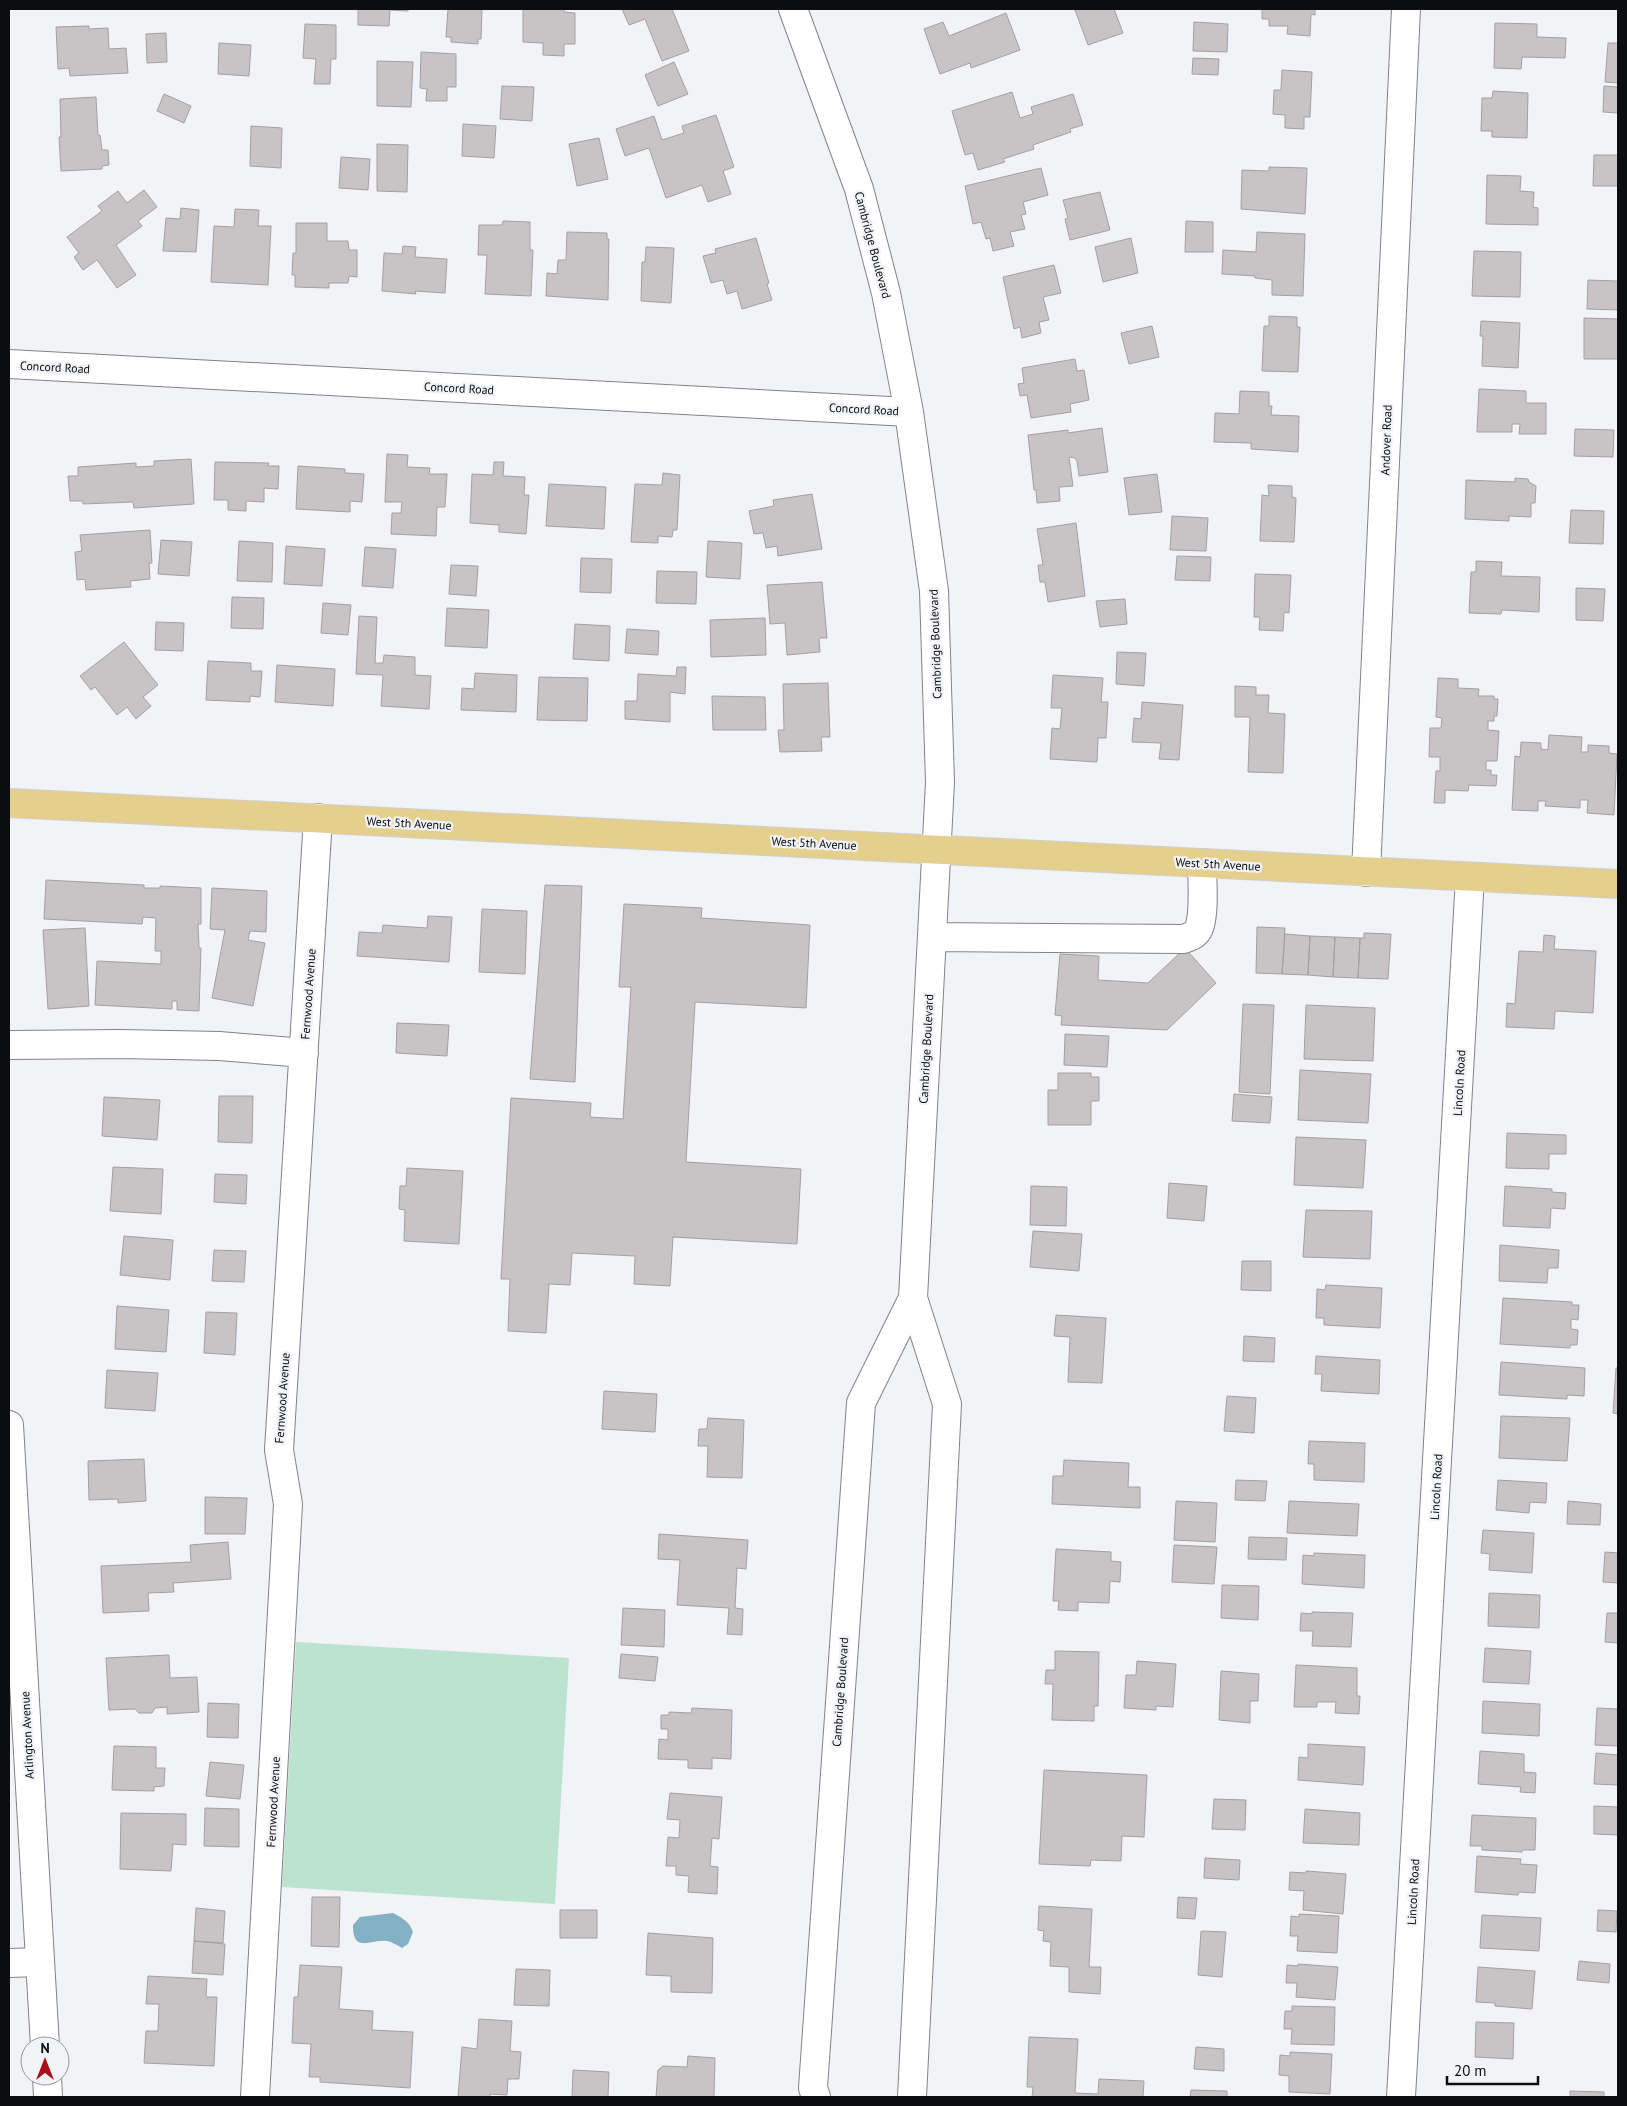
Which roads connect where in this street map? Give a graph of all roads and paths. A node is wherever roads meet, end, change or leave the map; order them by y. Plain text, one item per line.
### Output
1 (793, 9) edge
2 (1406, 9) edge
3 (9, 364) edge
4 (910, 412) junction
5 (9, 803) edge
6 (318, 818) junction
7 (937, 850) junction
8 (1202, 864) junction
9 (1366, 872) junction
10 (1470, 877) junction
11 (1618, 884) edge
12 (932, 937) junction
13 (9, 1045) edge
14 (304, 1053) junction
15 (913, 1298) junction
16 (9, 1425) edge
17 (14, 1600) edge
18 (40, 1962) junction
19 (9, 1963) edge
20 (44, 2036) edge
21 (256, 2097) edge
22 (816, 2097) edge
23 (912, 2097) edge
24 (1401, 2097) edge

1 - 4 street, Cambridge Boulevard
2 - 9 street, Andover Road
3 - 4 street, Concord Road
4 - 7 street, Cambridge Boulevard
5 - 6 main road, West 5th Avenue
6 - 7 main road, West 5th Avenue
6 - 14 street, Fernwood Avenue
7 - 8 main road, West 5th Avenue
7 - 12 street, Cambridge Boulevard
8 - 9 main road, West 5th Avenue
8 - 12 street
9 - 10 main road, West 5th Avenue
10 - 11 main road, West 5th Avenue
10 - 24 street, Lincoln Road
12 - 15 street, Cambridge Boulevard
13 - 14 street
14 - 21 street, Fernwood Avenue
15 - 22 street, Cambridge Boulevard
15 - 23 street, Cambridge Boulevard
16 - 17 street, Arlington Avenue
17 - 18 street, Arlington Avenue
18 - 19 street
18 - 20 street, Arlington Avenue

